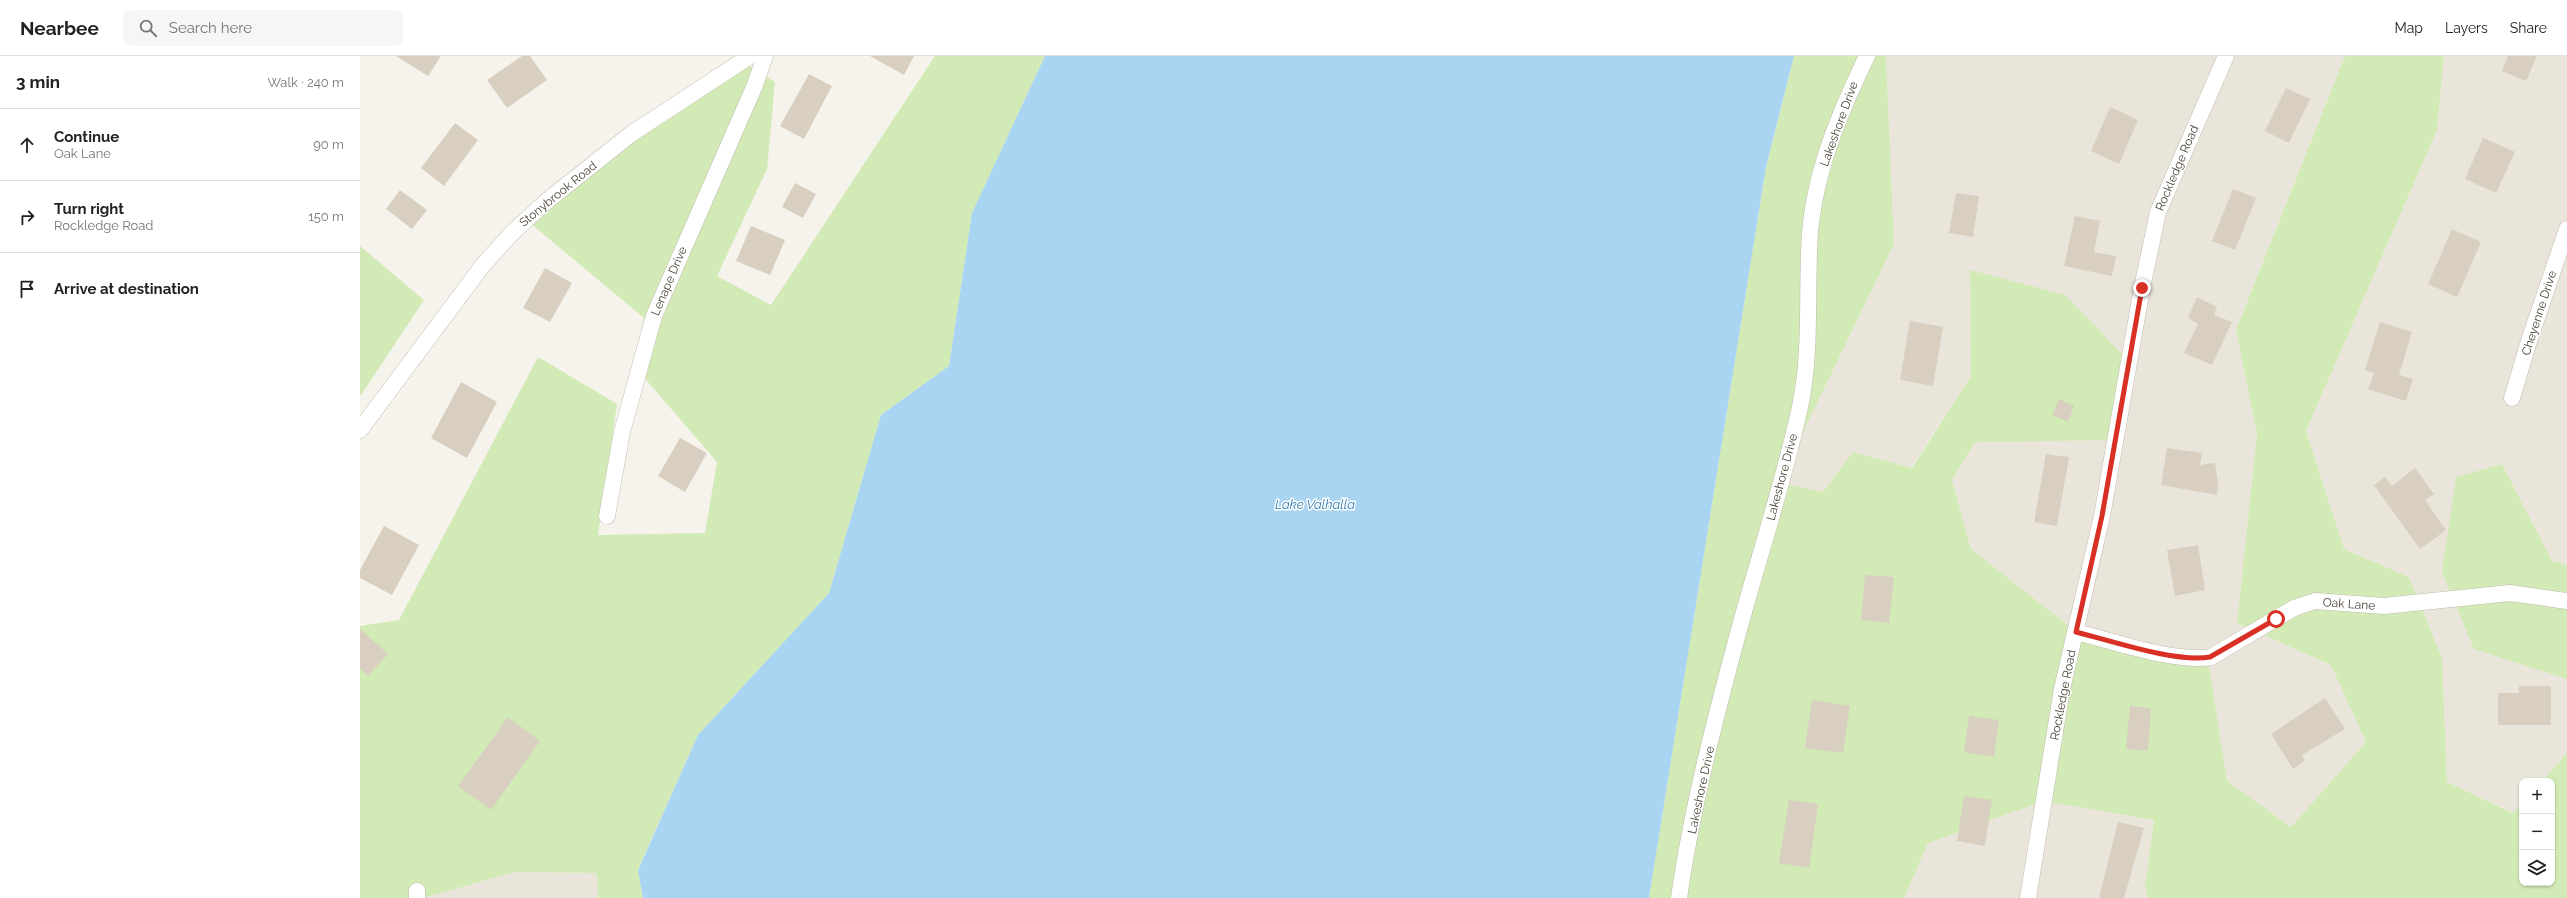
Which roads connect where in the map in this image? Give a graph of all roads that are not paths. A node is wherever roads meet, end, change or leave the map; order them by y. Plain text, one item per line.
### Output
1 (750, 56) edge
2 (765, 56) edge
3 (1867, 56) edge
4 (2226, 56) edge
5 (2567, 230) edge
6 (2512, 398) dead end
7 (360, 430) edge
8 (607, 516) dead end
9 (2567, 601) edge
10 (2076, 632) junction
11 (1679, 898) edge
12 (2028, 898) edge

1 - 7 street, Stonybrook Road
2 - 8 street, Lenape Drive
3 - 11 street, Lakeshore Drive
4 - 10 street, Rockledge Road
5 - 6 street, Cheyenne Drive
9 - 10 street, Oak Lane
10 - 12 street, Rockledge Road

